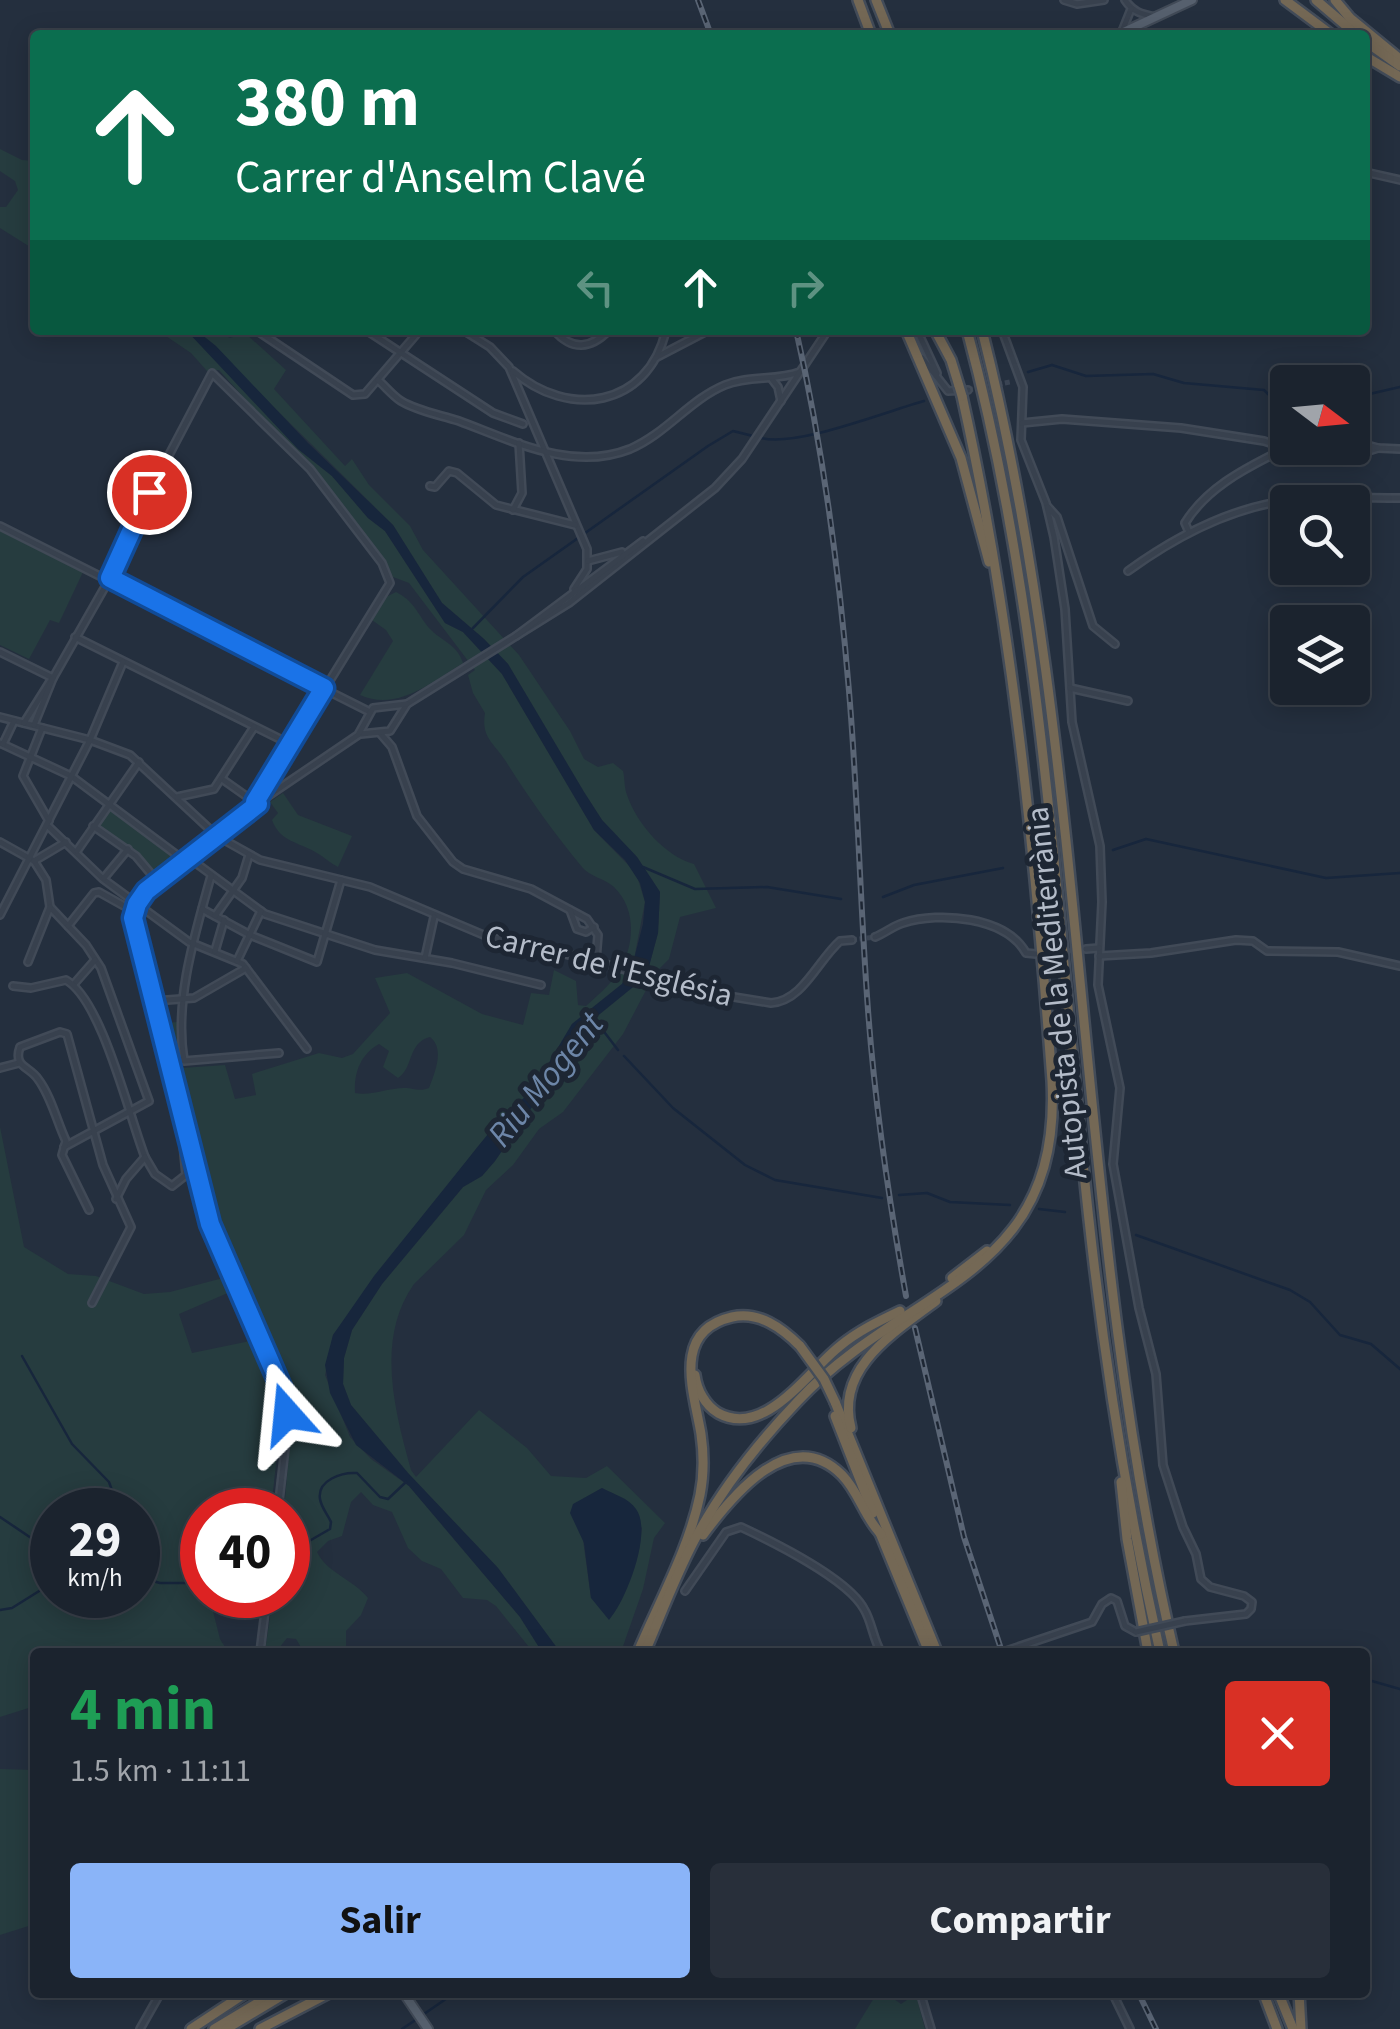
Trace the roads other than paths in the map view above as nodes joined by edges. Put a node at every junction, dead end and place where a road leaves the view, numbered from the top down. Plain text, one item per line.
1 (858, 0) edge
2 (876, 0) edge
3 (1064, 0) edge
4 (1104, 0) edge
5 (1125, 0) edge
6 (1192, 0) edge
7 (1285, 0) edge
8 (1308, 0) edge
9 (1316, 0) edge
10 (1335, 0) edge
11 (1130, 9) junction
12 (1156, 17) junction
13 (869, 30) edge
14 (888, 30) edge
15 (1121, 30) edge
16 (1128, 30) edge
17 (1325, 30) edge
18 (1342, 30) edge
19 (1350, 30) edge
20 (1362, 30) edge
21 (1370, 38) edge
22 (1370, 47) edge
23 (1370, 58) edge
24 (1400, 68) edge
25 (1370, 173) edge
26 (1400, 180) edge
27 (263, 335) edge
28 (373, 335) edge
29 (416, 335) edge
30 (471, 335) edge
31 (559, 335) edge
32 (604, 335) edge
33 (664, 335) edge
34 (700, 335) edge
35 (825, 335) edge
36 (908, 335) edge
37 (919, 335) edge
38 (936, 335) edge
39 (969, 335) edge
40 (983, 335) edge
41 (1004, 335) edge
42 (916, 350) junction
43 (400, 353) junction
44 (657, 358) junction
45 (510, 370) junction
46 (800, 372) junction
47 (771, 378) junction
48 (1020, 378) junction
49 (378, 380) junction
50 (1010, 382) tunnel mouth
51 (942, 385) junction
52 (963, 391) junction
53 (781, 401) junction
54 (1022, 423) junction
55 (523, 424) dead end
56 (519, 443) junction
57 (1270, 444) edge
58 (1370, 446) edge
59 (1378, 448) junction
60 (1400, 448) edge
61 (1370, 451) edge
62 (545, 452) junction
63 (1270, 457) edge
64 (430, 486) dead end
65 (1400, 498) edge
66 (1046, 504) junction
67 (514, 510) junction
68 (0, 526) edge
69 (578, 528) junction
70 (1188, 532) junction
71 (652, 537) junction
72 (643, 540) junction
73 (587, 549) junction
74 (597, 558) junction
75 (626, 559) junction
76 (587, 565) junction
77 (1128, 571) dead end
78 (601, 572) junction
79 (110, 578) junction
80 (566, 598) junction
81 (563, 607) junction
82 (516, 636) junction
83 (75, 637) junction
84 (1115, 644) dead end
85 (0, 652) edge
86 (124, 662) junction
87 (1010, 663) junction
88 (53, 678) junction
89 (324, 688) junction
90 (1070, 688) junction
91 (1128, 701) dead end
92 (408, 704) junction
93 (388, 706) junction
94 (0, 716) edge
95 (369, 716) junction
96 (397, 719) junction
97 (14, 721) junction
98 (24, 723) junction
99 (34, 725) junction
100 (254, 726) junction
101 (42, 728) junction
102 (394, 728) junction
103 (378, 732) junction
104 (358, 735) junction
105 (90, 740) junction
106 (1, 743) edge
107 (290, 744) junction
108 (392, 747) junction
109 (31, 757) junction
110 (139, 762) junction
111 (71, 776) junction
112 (222, 779) junction
113 (176, 797) junction
114 (257, 803) junction
115 (109, 804) junction
116 (48, 823) junction
117 (93, 826) junction
118 (216, 836) junction
119 (0, 842) edge
120 (66, 842) junction
121 (128, 849) junction
122 (76, 851) junction
123 (249, 855) junction
124 (187, 859) junction
125 (32, 860) junction
126 (212, 876) junction
127 (103, 879) junction
128 (345, 880) junction
129 (158, 881) junction
130 (233, 892) junction
131 (50, 907) junction
132 (135, 907) junction
133 (202, 909) junction
134 (570, 910) junction
135 (261, 911) junction
136 (0, 914) edge
137 (216, 916) junction
138 (434, 916) junction
139 (224, 920) junction
140 (68, 926) junction
141 (594, 927) junction
142 (326, 934) junction
143 (250, 935) junction
144 (875, 938) tunnel mouth
145 (852, 940) tunnel mouth
146 (194, 943) junction
147 (1086, 949) tunnel mouth
148 (215, 952) junction
149 (1099, 952) junction
150 (1036, 954) tunnel mouth
151 (425, 958) junction
152 (95, 960) junction
153 (236, 961) junction
154 (596, 961) junction
155 (28, 962) dead end
156 (1400, 966) edge
157 (246, 968) junction
158 (74, 984) junction
159 (13, 986) dead end
160 (540, 986) dead end
161 (185, 998) junction
162 (154, 1001) junction
163 (307, 1049) dead end
164 (279, 1052) dead end
165 (19, 1064) junction
166 (0, 1068) edge
167 (128, 1111) junction
168 (186, 1132) junction
169 (93, 1133) junction
170 (1050, 1142) junction
171 (64, 1147) junction
172 (146, 1157) junction
173 (116, 1199) junction
174 (89, 1210) dead end
175 (972, 1273) junction
176 (92, 1303) dead end
177 (900, 1311) junction
178 (798, 1349) junction
179 (832, 1403) junction
180 (858, 1455) junction
181 (1120, 1455) junction
182 (281, 1488) edge
183 (881, 1534) junction
184 (673, 1579) junction
185 (685, 1591) dead end
186 (264, 1618) edge
187 (260, 1648) edge
188 (643, 1648) edge
189 (879, 1648) edge
190 (927, 1648) edge
191 (935, 1648) edge
192 (1016, 1648) edge
193 (1147, 1648) edge
194 (1159, 1648) edge
195 (1173, 1648) edge
196 (158, 1998) edge
197 (238, 1998) edge
198 (266, 1998) edge
199 (278, 1998) edge
200 (319, 1998) edge
201 (408, 1998) edge
202 (922, 1998) edge
203 (1115, 1998) edge
204 (1265, 1998) edge
205 (1280, 1998) edge
206 (1298, 1998) edge
207 (140, 2029) edge
208 (191, 2029) edge
209 (214, 2029) edge
210 (226, 2029) edge
211 (260, 2029) edge
212 (428, 2029) edge
213 (931, 2029) edge
214 (1130, 2029) edge
215 (1277, 2029) edge
216 (1292, 2029) edge
217 (1300, 2029) edge

1 - 13 highway
2 - 14 highway
3 - 4 street
5 - 11 street
6 - 12 main road
7 - 17 highway
8 - 18 highway
9 - 19 highway
10 - 20 highway
11 - 12 street
11 - 15 street
12 - 16 main road
21 - 24 highway
22 - 24 highway
23 - 24 highway
25 - 26 street
27 - 49 street
28 - 43 street
29 - 43 street
30 - 45 street
31 - 32 street
33 - 44 street
34 - 44 street
35 - 46 street
36 - 42 highway
37 - 51 street
38 - 52 highway
39 - 181 highway, Autopista de la Mediterrània
40 - 195 highway, Autopista de la Mediterrània
41 - 48 street
42 - 51 street
42 - 87 highway
43 - 49 street
43 - 55 street
44 - 45 street
45 - 62 street
46 - 47 street
46 - 53 street
47 - 53 street
47 - 62 street
48 - 50 street
48 - 54 street
49 - 56 street
51 - 52 street
52 - 87 highway
53 - 71 street
54 - 57 street
54 - 66 street
56 - 62 street
56 - 67 street
58 - 59 street
59 - 60 street
59 - 61 street
62 - 69 street
63 - 70 street
64 - 67 street
65 - 70 street
66 - 84 street
66 - 90 street
67 - 69 street
68 - 79 street
69 - 73 street
70 - 77 street
71 - 72 street
71 - 75 street
72 - 74 street
72 - 78 street
73 - 74 street
73 - 76 street
74 - 76 street
74 - 78 street
75 - 78 street
75 - 81 street
76 - 78 street
76 - 80 street
78 - 80 street
78 - 81 street
79 - 83 street
79 - 89 street
79 - 89 street
80 - 82 street
81 - 82 street
82 - 92 street
83 - 86 street
83 - 88 street
85 - 88 street
86 - 100 street
86 - 105 street
87 - 170 highway
88 - 98 street
88 - 99 street
89 - 95 street
89 - 107 street
90 - 91 street
90 - 149 street
92 - 93 street
92 - 96 street
93 - 95 street
93 - 96 street
94 - 97 street, Carrer de l'Església
95 - 103 street
95 - 104 street
96 - 102 street
97 - 98 street, Carrer de l'Església
97 - 106 street
98 - 99 street, Carrer de l'Església
99 - 101 street, Carrer de l'Església
100 - 107 street
100 - 112 street
101 - 105 street, Carrer de l'Església
101 - 109 street
102 - 103 street
102 - 108 street
103 - 104 street
103 - 108 street
104 - 114 street
105 - 110 street, Carrer de l'Església
105 - 111 street
106 - 109 street
107 - 114 street
108 - 134 street
109 - 111 street
109 - 116 street
110 - 113 street, Carrer de l'Església
110 - 115 street
111 - 115 street
111 - 116 street
112 - 113 street
112 - 114 street
113 - 118 street, Carrer de l'Església
114 - 118 street
115 - 117 street
115 - 124 street
116 - 120 street
116 - 125 street
117 - 121 street
117 - 122 street
118 - 123 street, Carrer de l'Església
118 - 124 street
119 - 125 street
120 - 122 street
120 - 125 street
121 - 127 street
121 - 129 street
122 - 127 street
123 - 128 street, Carrer de l'Església
123 - 130 street
124 - 126 street
124 - 129 street
125 - 131 street
125 - 136 street
126 - 130 street
126 - 133 street
127 - 132 street
128 - 138 street, Carrer de l'Església
128 - 142 street
129 - 132 street
130 - 135 street
130 - 137 street
131 - 140 street
131 - 155 street
132 - 140 street
132 - 146 street
132 - 162 street
133 - 137 street
133 - 146 street
134 - 141 street
134 - 141 street
135 - 142 street
135 - 143 street
137 - 139 street
138 - 151 street
138 - 154 street, Carrer de l'Església
139 - 143 street
139 - 148 street
140 - 152 street
141 - 154 street
142 - 143 street
142 - 151 street
143 - 153 street
144 - 150 street
145 - 154 street, Carrer de l'Església
146 - 148 street
146 - 161 street
147 - 149 street
148 - 153 street
149 - 156 street
149 - 192 street, bridge
151 - 160 street
152 - 158 street
152 - 167 street
153 - 157 street
157 - 161 street
157 - 163 street
158 - 159 street
158 - 167 street
161 - 162 street
161 - 164 street
162 - 168 street
165 - 166 street
165 - 169 street
165 - 171 street
167 - 169 street
167 - 172 street
168 - 172 street
168 - 182 street
169 - 171 street
169 - 173 street
170 - 175 highway
170 - 177 highway
171 - 174 street
172 - 173 street
173 - 176 street
175 - 180 highway
175 - 184 highway
177 - 178 highway
177 - 184 highway
178 - 179 highway, bridge
178 - 184 highway
179 - 180 highway
179 - 183 highway
180 - 191 highway
181 - 193 highway
181 - 194 highway, Autopista de la Mediterrània
183 - 184 highway
183 - 190 highway
184 - 188 highway
185 - 189 street
186 - 187 street
196 - 207 street
197 - 208 highway
198 - 209 highway
199 - 210 highway
200 - 211 highway
201 - 212 main road
202 - 213 street
203 - 214 street
204 - 215 highway
205 - 216 highway
206 - 217 highway

